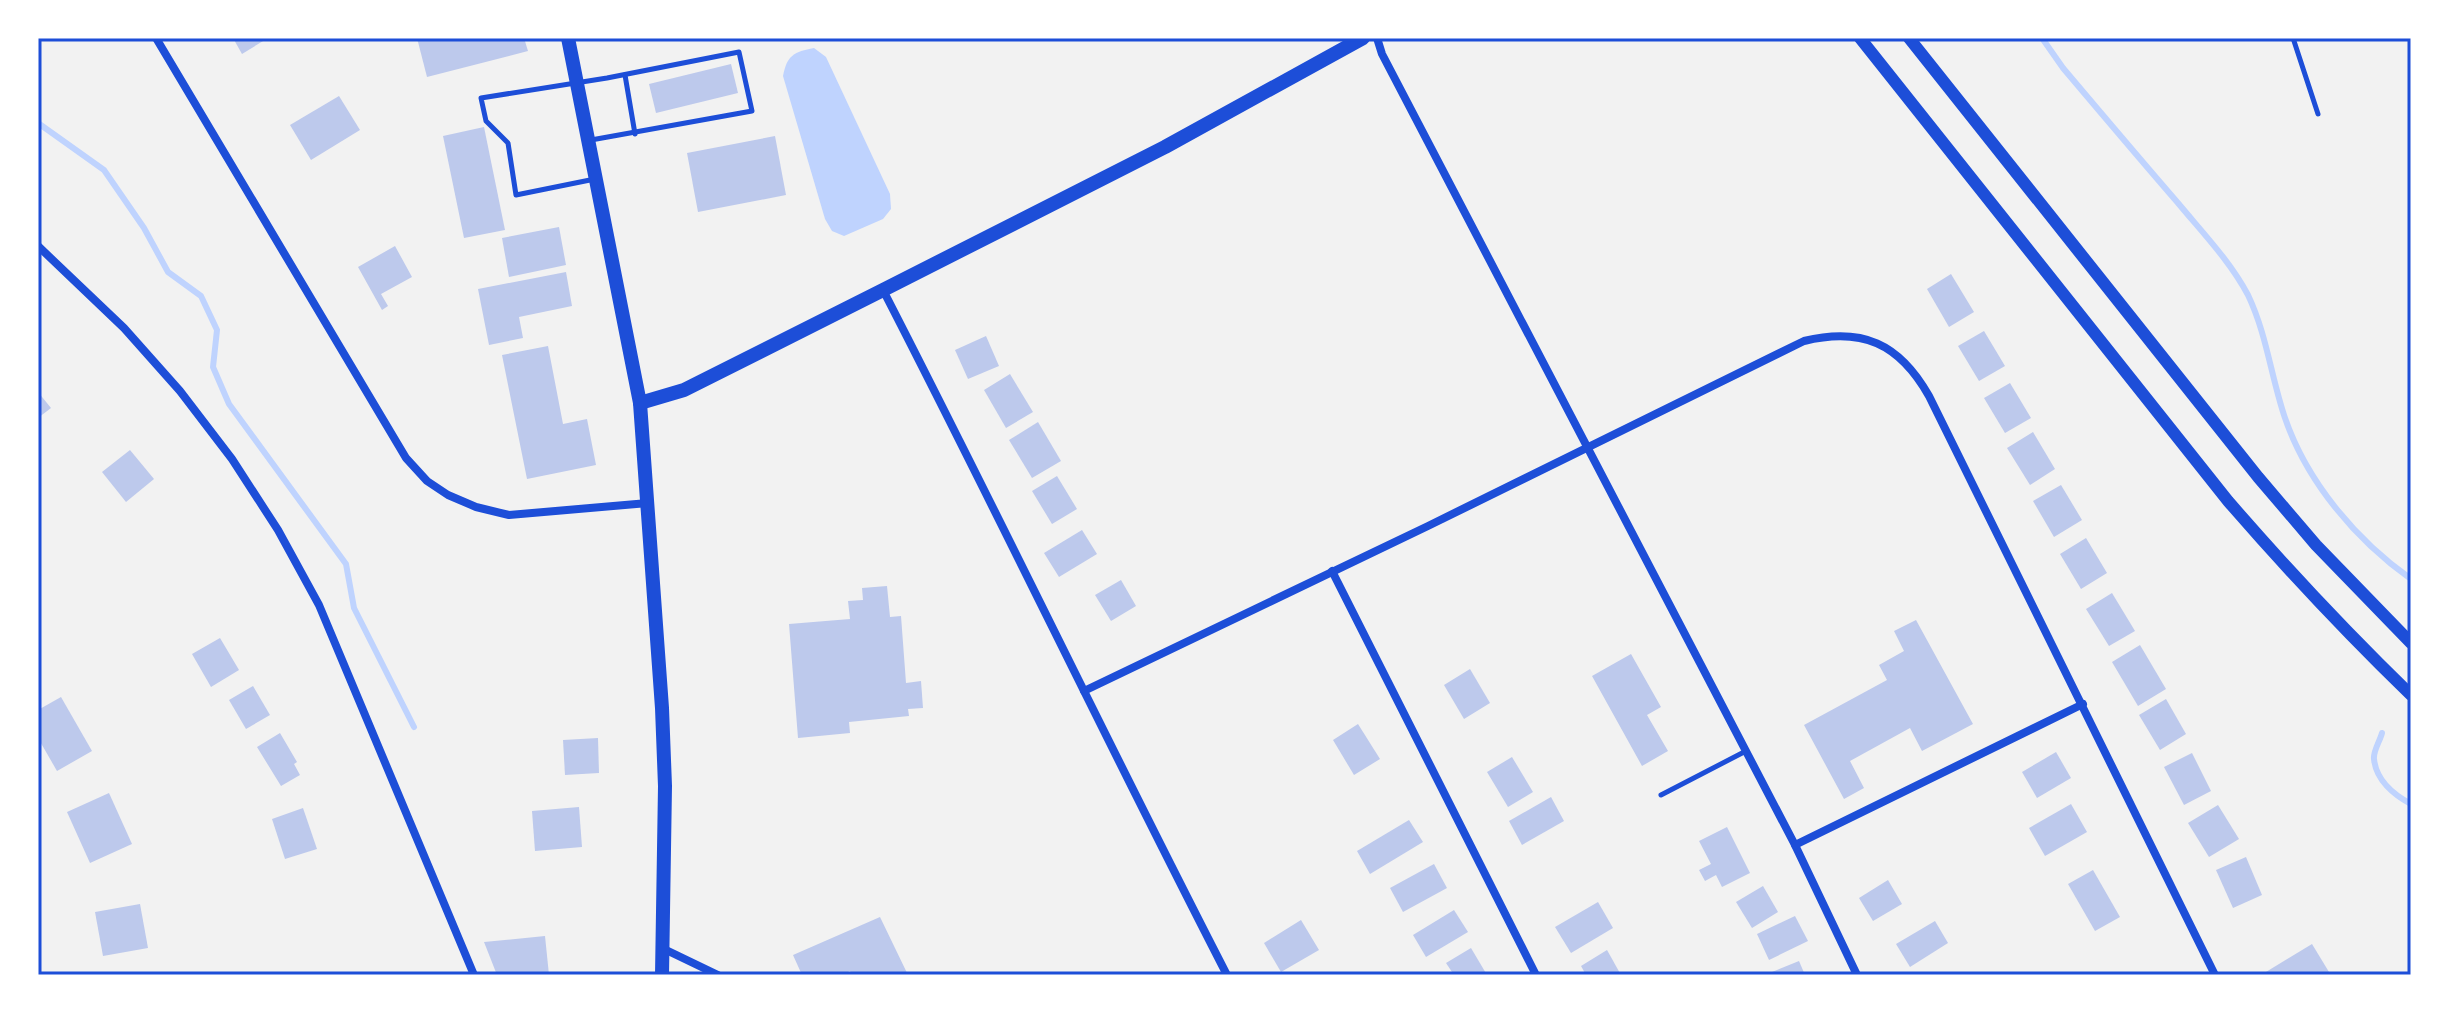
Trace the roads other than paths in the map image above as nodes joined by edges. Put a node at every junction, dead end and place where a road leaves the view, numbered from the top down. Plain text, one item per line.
1 (156, 38) edge
2 (568, 38) edge
3 (1363, 38) edge
4 (1377, 38) edge
5 (1860, 38) edge
6 (1909, 38) edge
7 (2293, 38) edge
8 (625, 75) junction
9 (576, 84) junction
10 (2318, 114) dead end
11 (635, 134) junction
12 (588, 140) junction
13 (596, 179) junction
14 (38, 246) edge
15 (883, 290) junction
16 (640, 403) junction
17 (1588, 448) junction
18 (648, 503) junction
19 (1332, 571) junction
20 (2411, 643) edge
21 (1084, 691) junction
22 (2411, 695) edge
23 (2083, 704) junction
24 (1746, 751) junction
25 (1661, 795) dead end
26 (1795, 845) junction
27 (664, 949) junction
28 (474, 975) edge
29 (662, 975) edge
30 (716, 975) edge
31 (1227, 975) edge
32 (1536, 975) edge
33 (1857, 975) edge
34 (2215, 975) edge

1 - 18 street
2 - 9 main road
3 - 15 main road
4 - 17 street
5 - 22 street
6 - 20 street
7 - 10 lane
8 - 9 lane
8 - 11 lane
8 - 11 lane
9 - 12 main road
9 - 13 lane
11 - 12 lane
12 - 13 main road
13 - 16 main road
14 - 28 street
15 - 16 main road
15 - 21 street
16 - 18 main road
17 - 19 street
17 - 23 street
17 - 24 street
18 - 27 main road
19 - 21 street
19 - 32 street
21 - 31 street
23 - 26 street
23 - 34 street
24 - 25 lane
24 - 26 street
26 - 33 street
27 - 29 main road
27 - 30 street

